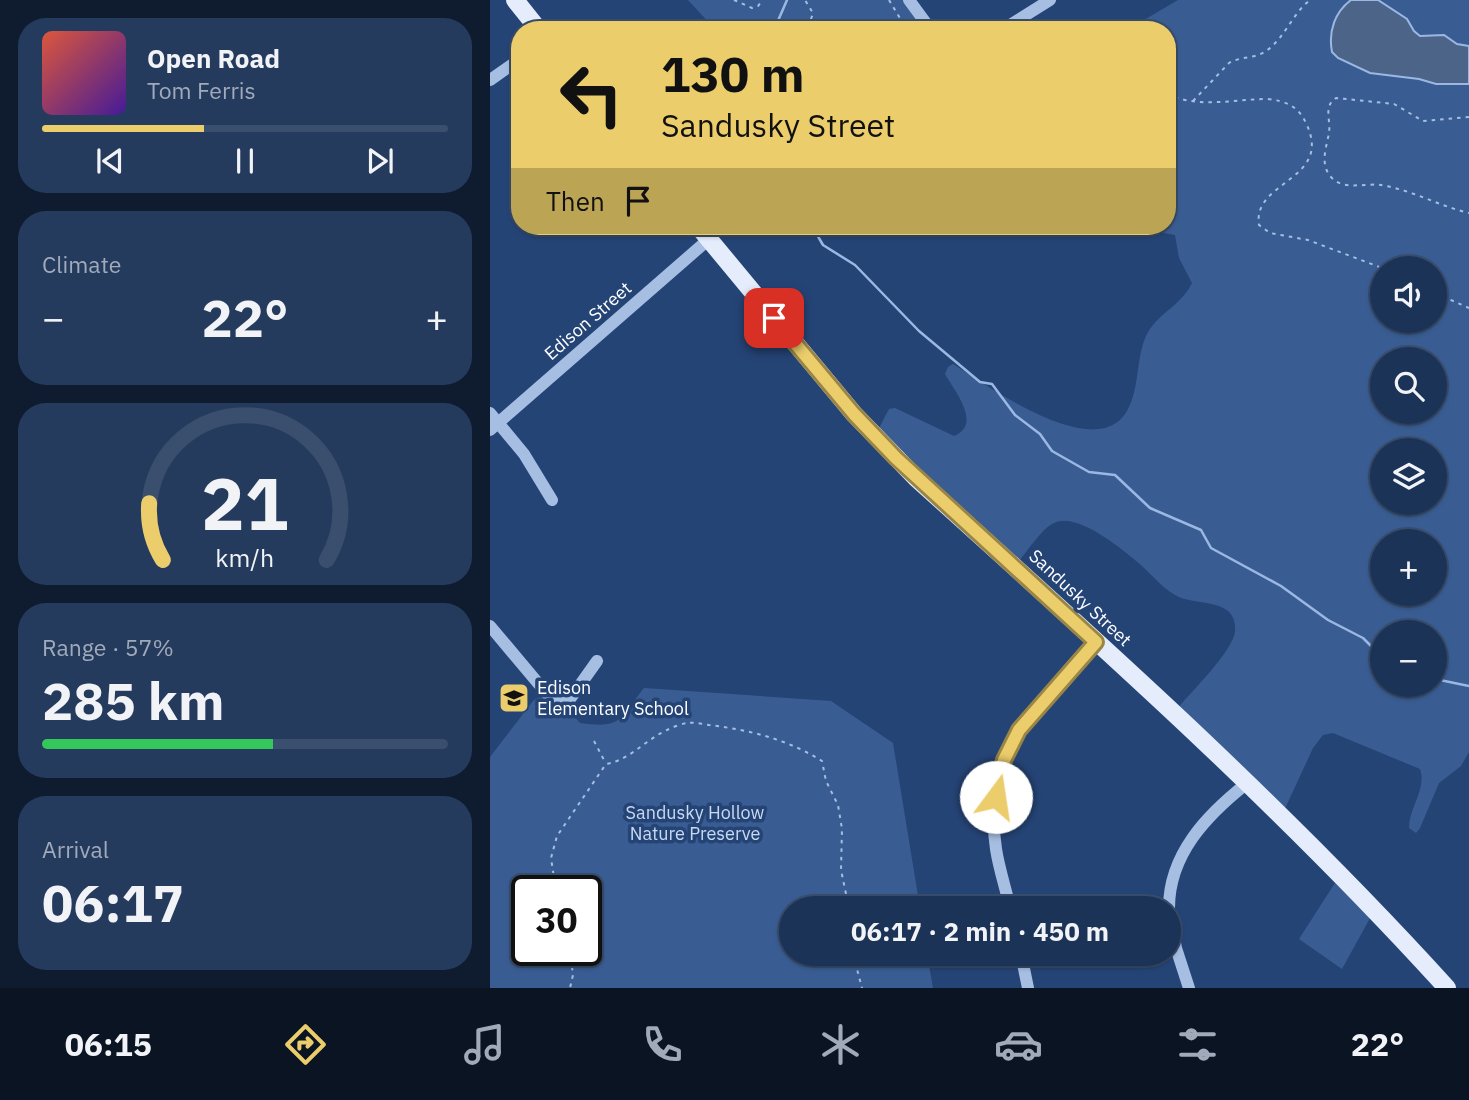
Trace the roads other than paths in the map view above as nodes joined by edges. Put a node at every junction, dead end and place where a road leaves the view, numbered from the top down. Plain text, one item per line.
1 (515, 0) edge
2 (909, 0) edge
3 (1050, 0) edge
4 (532, 21) edge
5 (924, 21) edge
6 (1017, 21) edge
7 (511, 65) edge
8 (490, 80) edge
9 (700, 235) edge
10 (705, 235) edge
11 (493, 422) edge
12 (552, 500) dead end
13 (490, 625) edge
14 (1096, 642) junction
15 (597, 661) dead end
16 (1246, 784) junction
17 (1007, 896) edge
18 (1170, 896) edge
19 (1181, 963) edge
20 (1023, 966) edge
21 (1028, 988) edge
22 (1189, 988) edge
23 (1447, 988) edge

1 - 4 main road
2 - 5 street
3 - 6 street
7 - 8 street
9 - 11 street, Edison Street
10 - 14 main road, Sandusky Street
11 - 12 street
13 - 15 street
14 - 16 main road, Sandusky Street
14 - 17 street
16 - 18 street
16 - 23 main road, Sandusky Street
19 - 22 street
20 - 21 street

